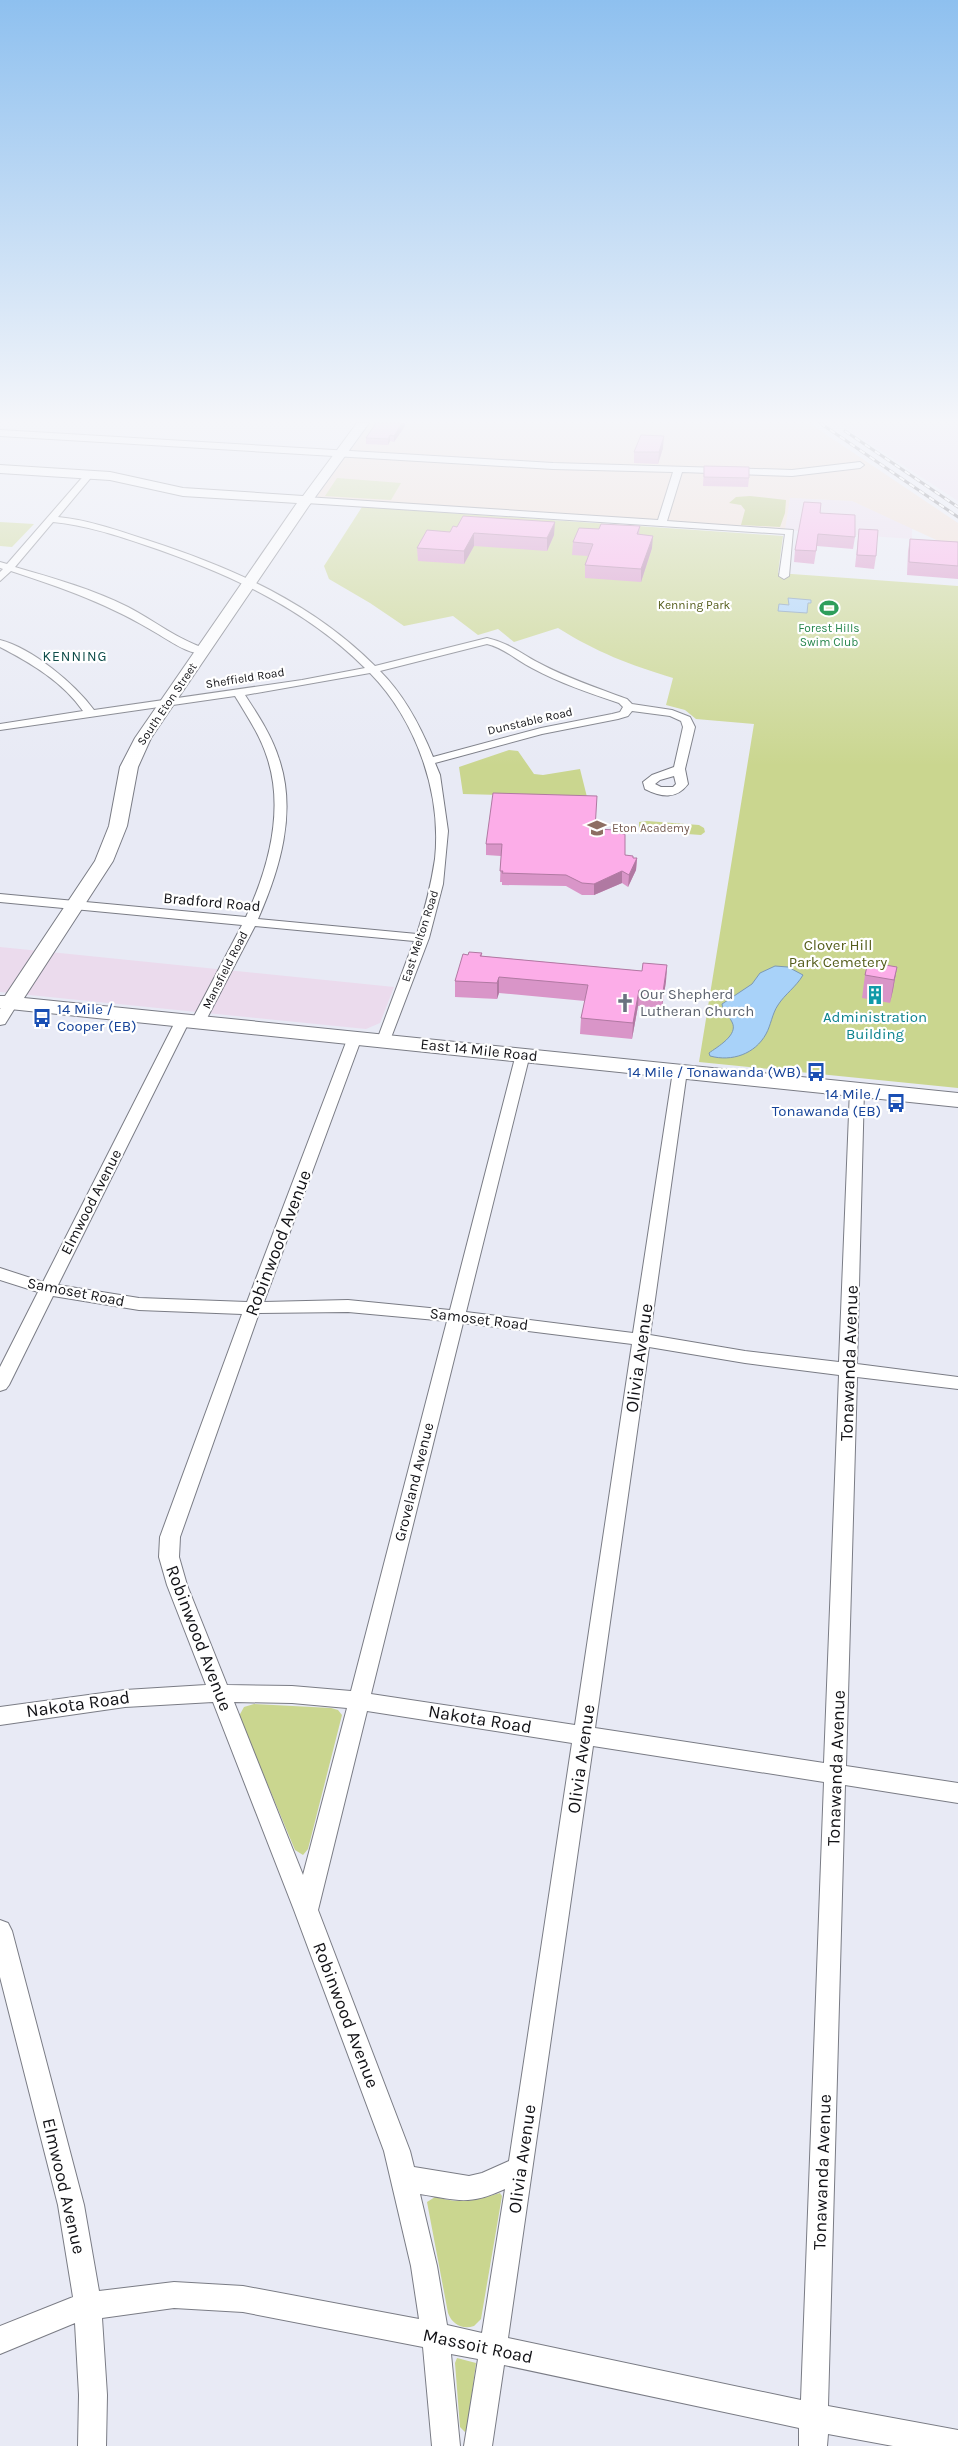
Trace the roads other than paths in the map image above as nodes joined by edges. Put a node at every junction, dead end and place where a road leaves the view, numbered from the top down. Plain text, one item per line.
1 (33, 537) edge
2 (128, 537) edge
3 (281, 537) edge
4 (789, 537) edge
5 (4, 567) edge
6 (784, 576) dead end
7 (0, 578) edge
8 (250, 583) junction
9 (0, 643) edge
10 (202, 651) junction
11 (374, 669) junction
12 (239, 693) junction
13 (166, 703) junction
14 (628, 705) junction
15 (90, 714) junction
16 (0, 727) edge
17 (431, 761) junction
18 (679, 769) dead end
19 (0, 898) edge
20 (74, 905) junction
21 (249, 922) junction
22 (421, 938) junction
23 (6, 1003) edge
24 (0, 1021) edge
25 (190, 1021) junction
26 (355, 1037) junction
27 (384, 1040) junction
28 (522, 1054) junction
29 (680, 1071) junction
30 (857, 1089) junction
31 (958, 1100) edge
32 (0, 1274) edge
33 (47, 1289) junction
34 (253, 1307) junction
35 (456, 1316) junction
36 (642, 1340) junction
37 (849, 1370) junction
38 (958, 1383) edge
39 (0, 1385) edge
40 (220, 1692) junction
41 (358, 1700) junction
42 (0, 1716) edge
43 (584, 1736) junction
44 (836, 1774) junction
45 (958, 1793) edge
46 (306, 1910) junction
47 (0, 1931) edge
48 (521, 2169) junction
49 (406, 2180) junction
50 (88, 2306) junction
51 (435, 2337) junction
52 (0, 2340) edge
53 (494, 2350) junction
54 (814, 2417) junction
55 (958, 2444) edge
56 (92, 2446) edge
57 (446, 2446) edge
58 (478, 2446) edge
59 (813, 2446) edge

1 - 5 street
2 - 8 street, East Melton Road
3 - 8 street, South Eton Street
4 - 6 street
5 - 7 street
5 - 10 street
8 - 10 street, South Eton Street
8 - 11 street, East Melton Road
9 - 15 street
10 - 13 street, South Eton Street
11 - 12 street, Sheffield Road
11 - 14 street, Sheffield Road
11 - 17 street, East Melton Road
12 - 13 street, Sheffield Road
12 - 21 street, Mansfield Road
13 - 15 street, Sheffield Road
13 - 20 street, South Eton Street
14 - 17 street, Dunstable Road
14 - 18 street
15 - 16 street, Sheffield Road
17 - 22 street, East Melton Road
19 - 20 street, Bradford Road
20 - 21 street, Bradford Road
20 - 23 street, South Eton Street
21 - 22 street, Bradford Road
21 - 25 street, Mansfield Road
22 - 27 street, East Melton Road
23 - 24 street
23 - 25 street, East 14 Mile Road
25 - 26 street, East 14 Mile Road
25 - 33 street, Elmwood Avenue
26 - 27 street, East 14 Mile Road
26 - 34 street, Robinwood Avenue
27 - 28 street, East 14 Mile Road
28 - 29 street, East 14 Mile Road
28 - 35 street, Groveland Avenue
29 - 30 street, East 14 Mile Road
29 - 36 street, Olivia Avenue
30 - 31 street, East 14 Mile Road
30 - 37 street, Tonawanda Avenue
32 - 33 street, Samoset Road
33 - 34 street, Samoset Road
33 - 39 street, Elmwood Avenue
34 - 35 street, Samoset Road
34 - 40 street, Robinwood Avenue
35 - 36 street, Samoset Road
35 - 41 street, Groveland Avenue
36 - 37 street, Samoset Road
36 - 43 street, Olivia Avenue
37 - 38 street, Samoset Road
37 - 44 street, Tonawanda Avenue
40 - 41 street, Nakota Road
40 - 42 street, Nakota Road
40 - 46 street, Robinwood Avenue
41 - 43 street, Nakota Road
41 - 46 street, Groveland Avenue
43 - 44 street, Nakota Road
43 - 48 street, Olivia Avenue
44 - 45 street, Nakota Road
44 - 54 street, Tonawanda Avenue
46 - 49 street, Robinwood Avenue
47 - 50 street, Elmwood Avenue
48 - 49 street
48 - 53 street, Olivia Avenue
49 - 51 street, Robinwood Avenue
50 - 51 street, Massoit Road
50 - 52 street, Massoit Road
50 - 56 street, Elmwood Avenue
51 - 53 street, Massoit Road
51 - 57 street, Robinwood Avenue
53 - 54 street, Massoit Road
53 - 58 street, Olivia Avenue
54 - 55 street, Massoit Road
54 - 59 street, Tonawanda Avenue

